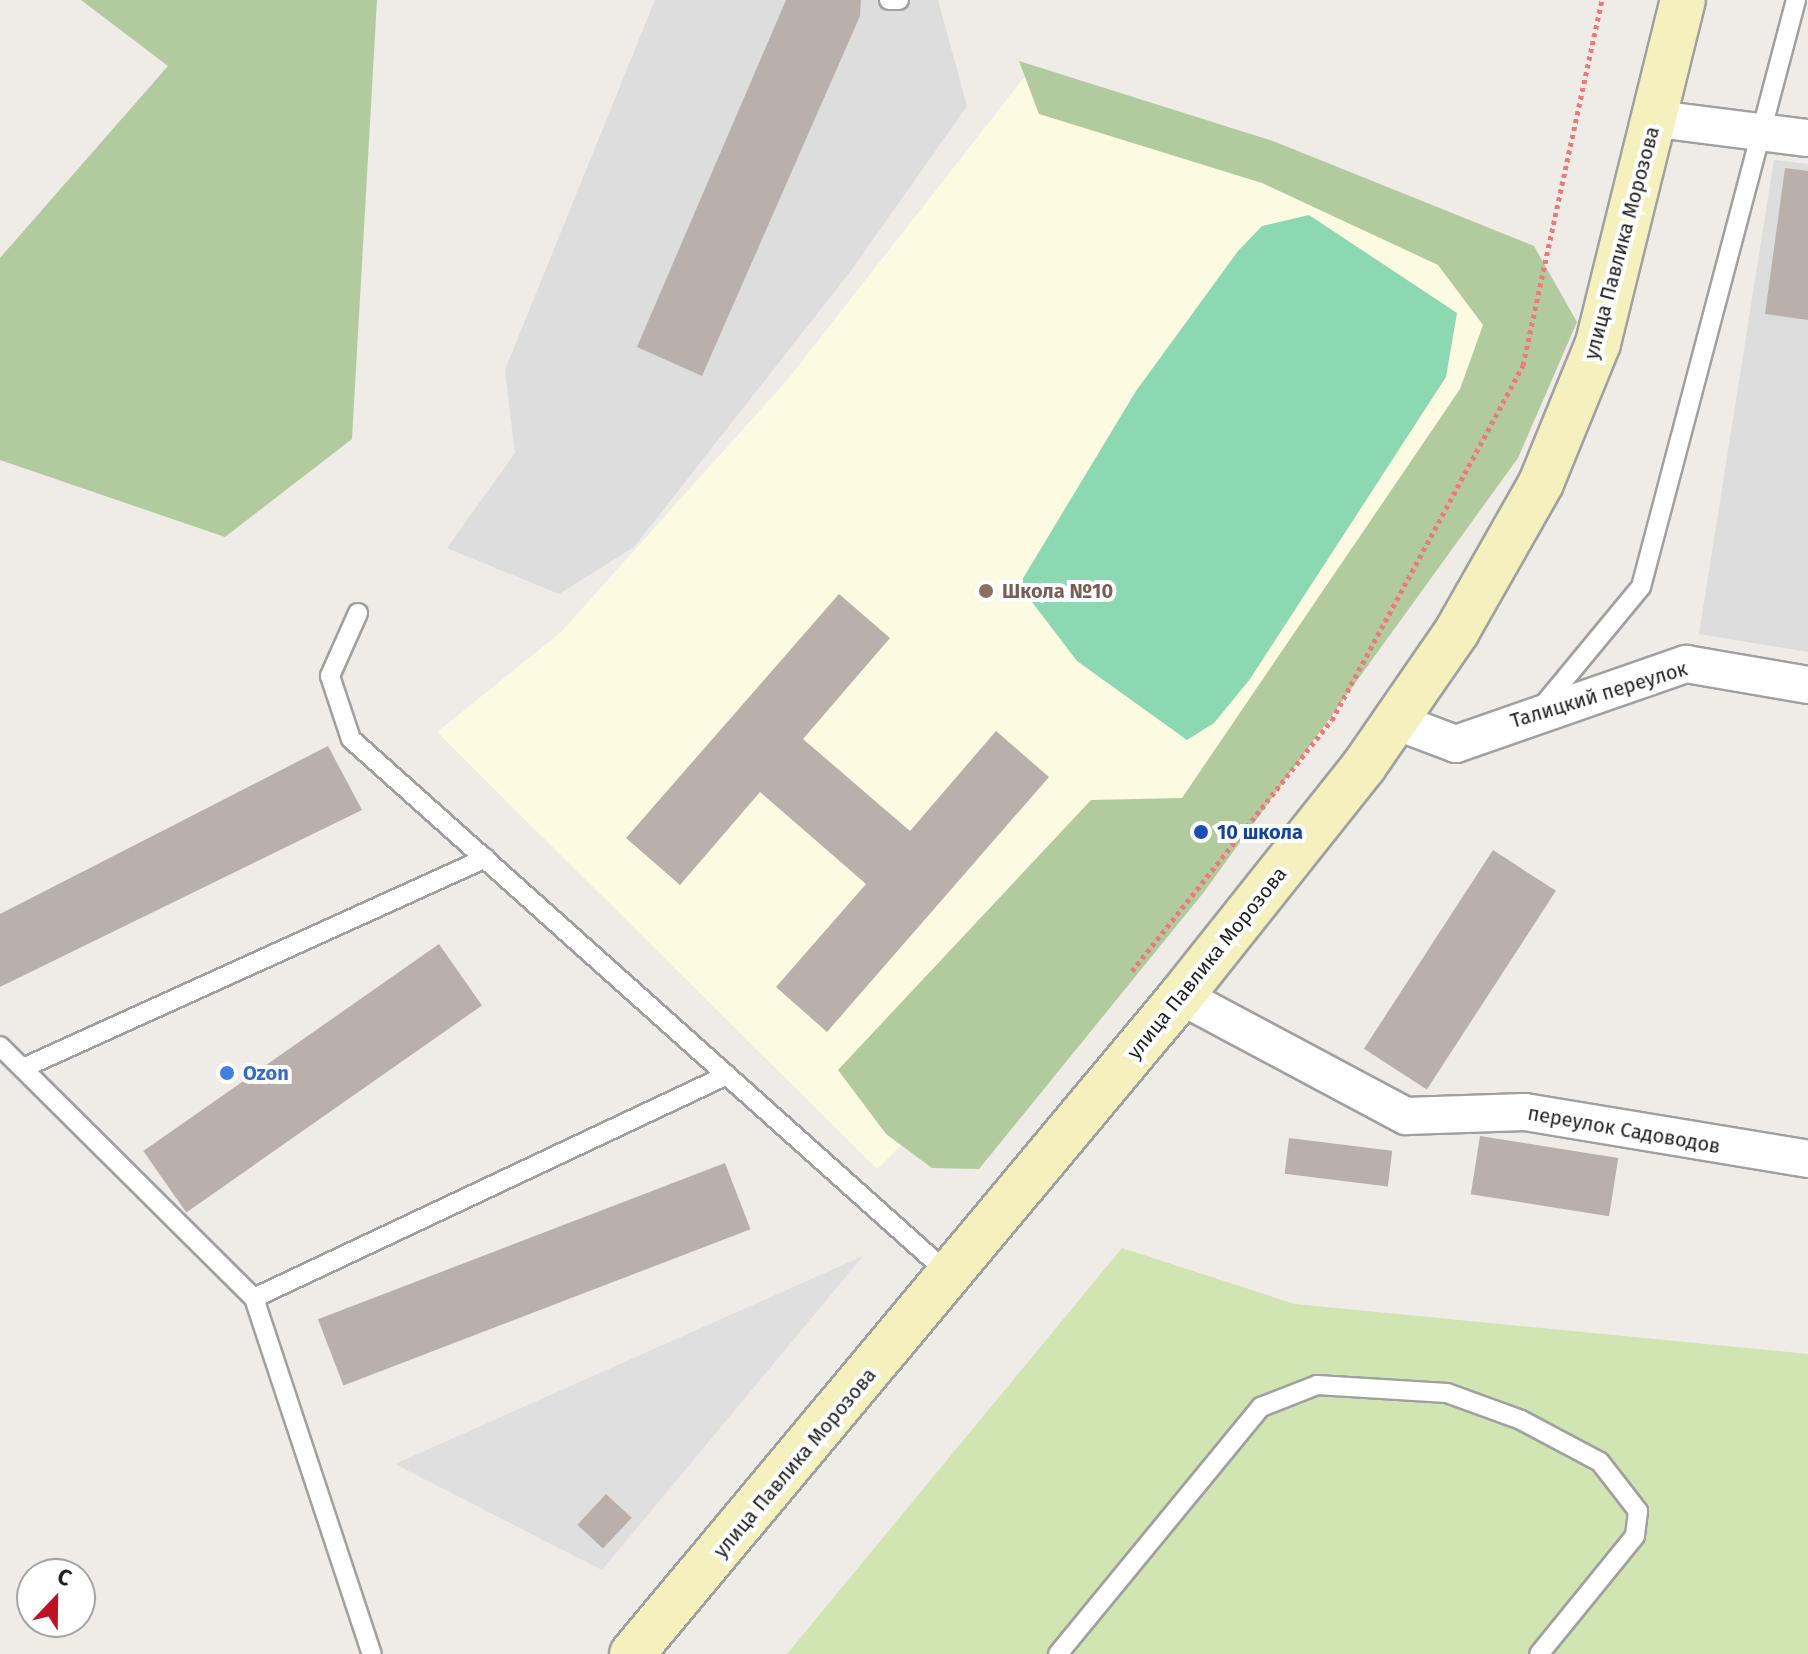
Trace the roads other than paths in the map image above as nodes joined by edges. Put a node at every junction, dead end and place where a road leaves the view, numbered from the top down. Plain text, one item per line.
1 (889, 0) edge
2 (899, 0) edge
3 (1683, 0) edge
4 (1796, 0) edge
5 (1657, 119) junction
6 (1766, 133) junction
7 (1808, 138) edge
8 (358, 613) dead end
9 (1808, 685) edge
10 (1538, 711) junction
11 (1395, 721) junction
12 (486, 858) junction
13 (1181, 996) junction
14 (0, 1046) edge
15 (23, 1068) junction
16 (727, 1075) junction
17 (1808, 1159) edge
18 (952, 1276) junction
19 (254, 1298) junction
20 (372, 1654) edge
21 (632, 1654) edge
22 (1058, 1654) edge
23 (1539, 1654) edge

1 - 2 lane
3 - 5 main road, улица Павлика Морозова
4 - 6 lane
5 - 6 street
5 - 11 main road, улица Павлика Морозова
6 - 7 street
6 - 10 lane
8 - 12 lane
9 - 10 street, Талицкий переулок
10 - 11 street, Талицкий переулок
11 - 13 main road, улица Павлика Морозова
12 - 15 lane
12 - 16 lane
13 - 17 street, переулок Садоводов
13 - 18 main road, улица Павлика Морозова
14 - 15 lane
15 - 19 lane
16 - 18 lane
16 - 19 lane
18 - 21 main road, улица Павлика Морозова
19 - 20 lane
22 - 23 lane

